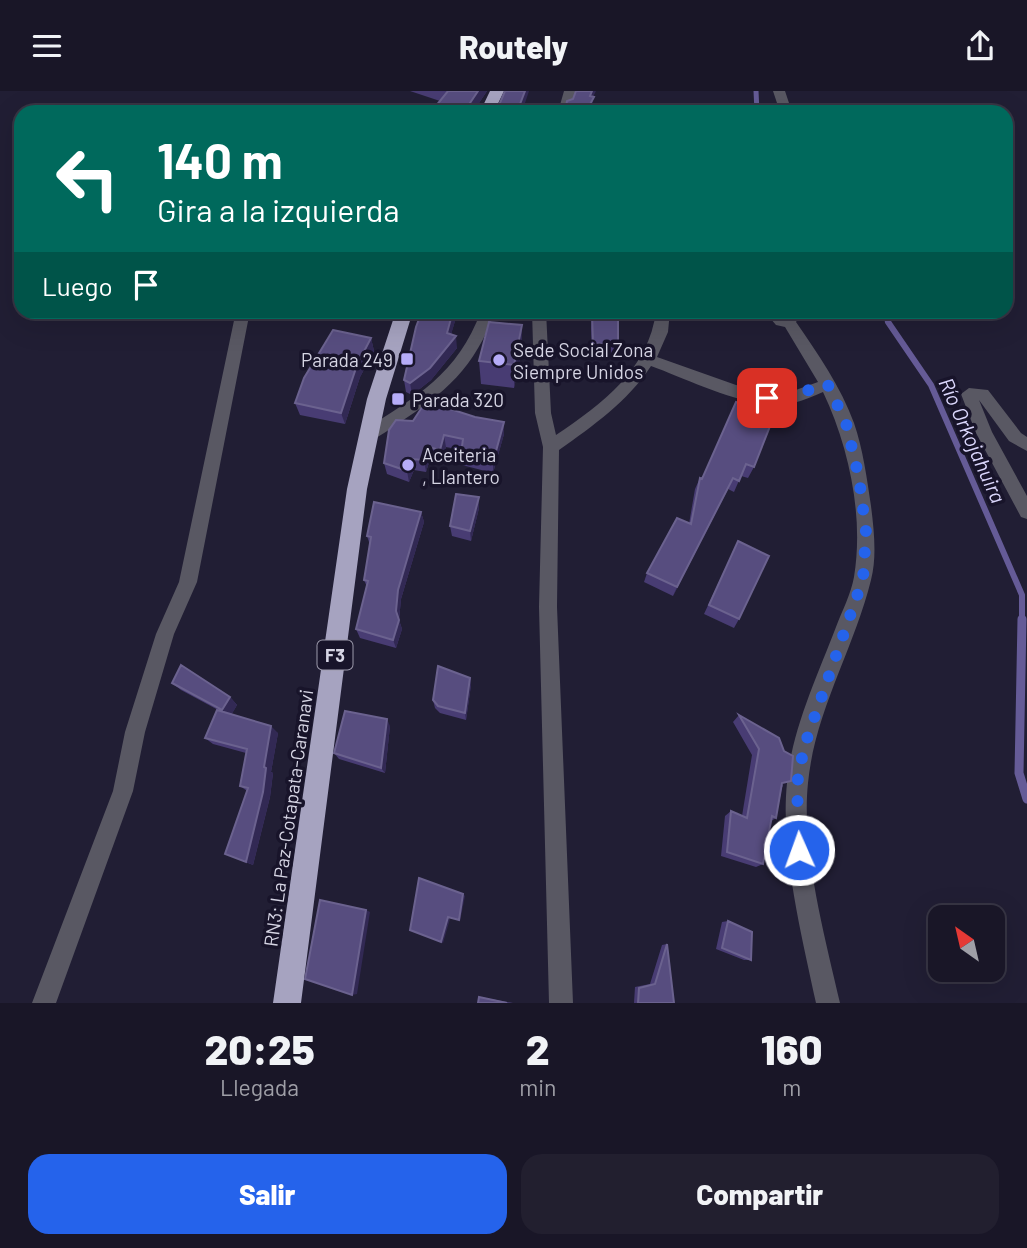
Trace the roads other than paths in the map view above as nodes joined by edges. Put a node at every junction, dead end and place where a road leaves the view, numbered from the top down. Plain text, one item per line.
1 (241, 319) edge
2 (402, 319) edge
3 (486, 319) edge
4 (538, 319) edge
5 (664, 319) edge
6 (793, 319) edge
7 (647, 359) junction
8 (828, 385) junction
9 (368, 435) junction
10 (1027, 445) edge
11 (551, 447) junction
12 (1027, 512) edge
13 (44, 1003) edge
14 (287, 1003) edge
15 (561, 1003) edge
16 (828, 1003) edge

1 - 13 street
2 - 9 highway, RN3: La Paz-Cotapata-Caranavi / F3
3 - 9 street
4 - 11 street
5 - 7 street
6 - 8 street
7 - 8 street
7 - 11 street
8 - 16 street
9 - 14 highway, RN3: La Paz-Cotapata-Caranavi / F3
10 - 12 street
11 - 15 street

